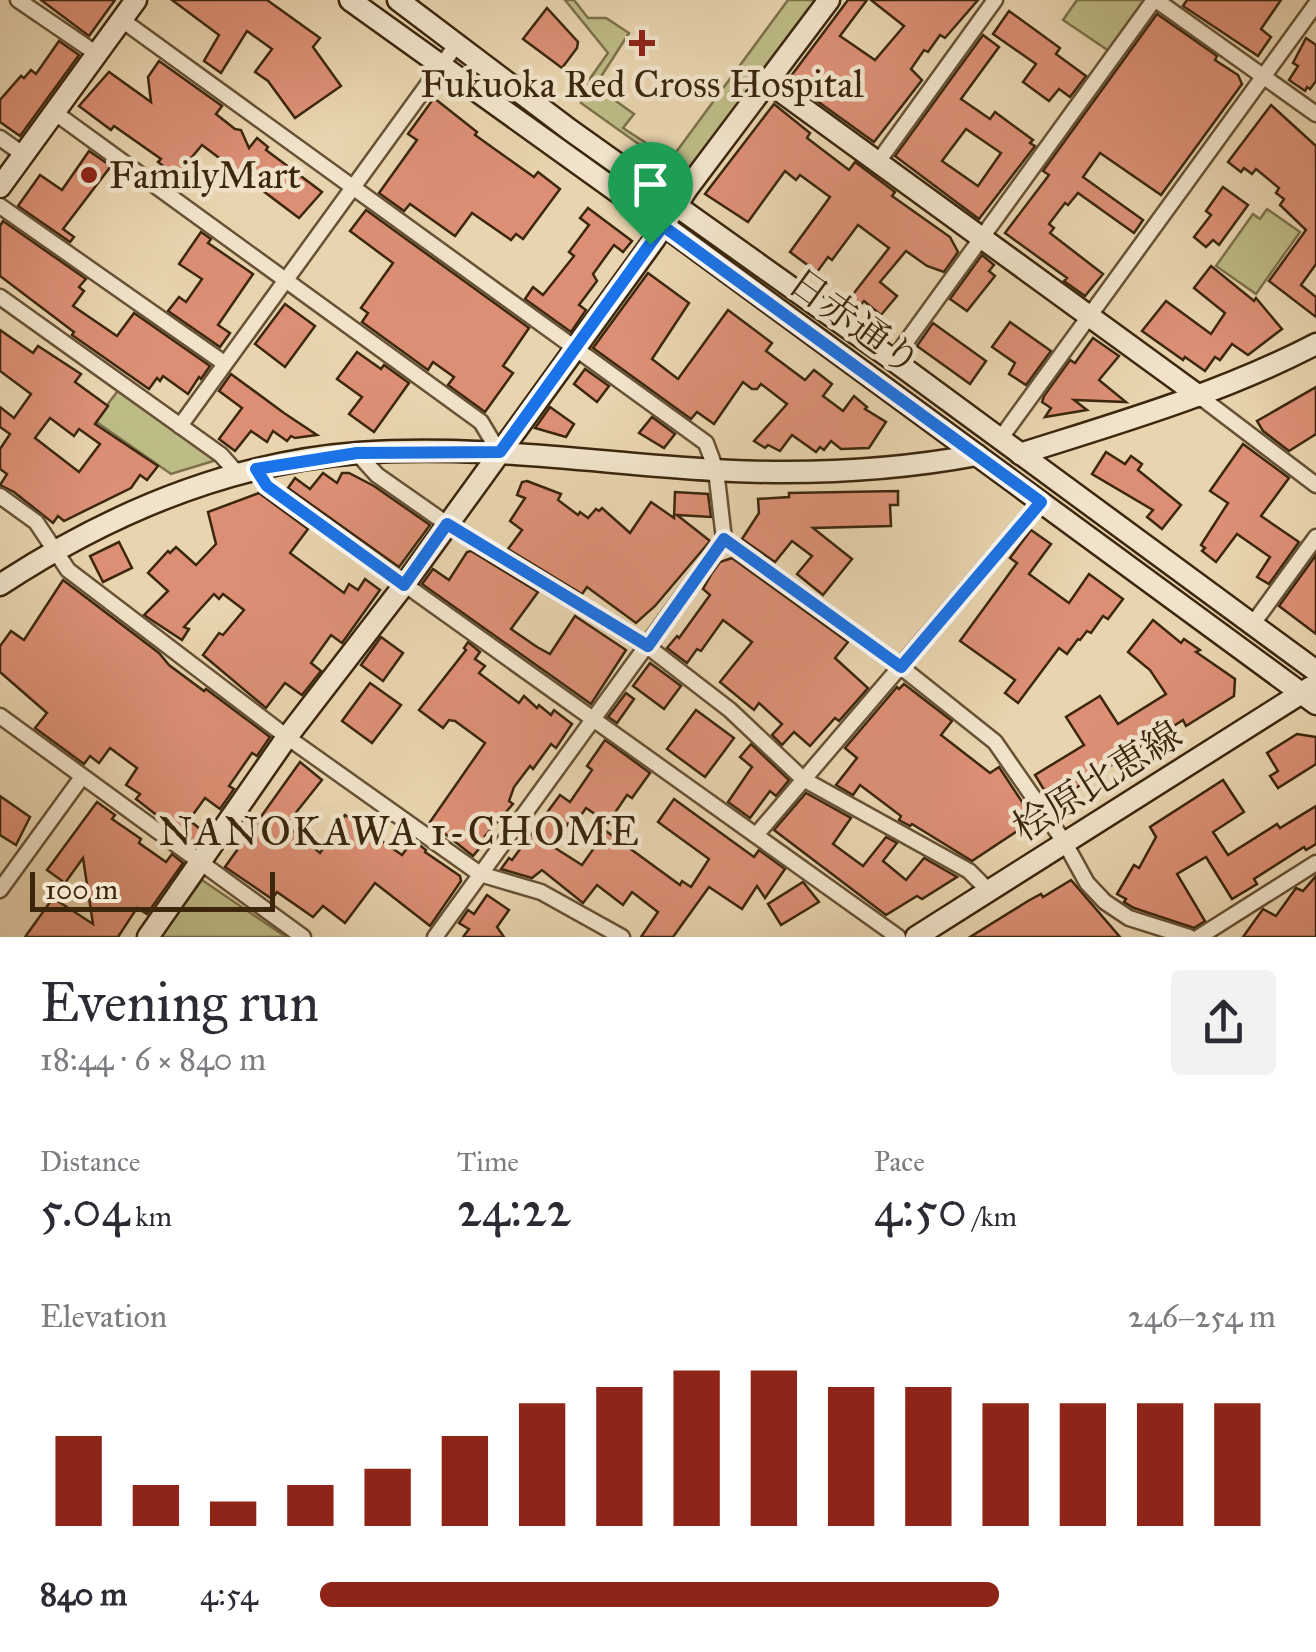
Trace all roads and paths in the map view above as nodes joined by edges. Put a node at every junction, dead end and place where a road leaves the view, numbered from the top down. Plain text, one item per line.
1 (18, 0) edge
2 (136, 0) edge
3 (350, 0) edge
4 (398, 0) edge
5 (829, 0) edge
6 (995, 0) edge
7 (1155, 0) edge
8 (1316, 4) edge
9 (122, 20) junction
10 (457, 44) junction
11 (97, 54) junction
12 (442, 67) junction
13 (1264, 76) junction
14 (769, 83) junction
15 (54, 112) junction
16 (1316, 114) edge
17 (0, 138) edge
18 (24, 154) junction
19 (878, 162) junction
20 (0, 187) edge
21 (352, 187) junction
22 (0, 206) edge
23 (675, 206) junction
24 (663, 226) junction
25 (982, 237) junction
26 (285, 280) junction
27 (0, 297) edge
28 (1091, 316) junction
29 (1316, 344) edge
30 (575, 348) junction
31 (893, 360) junction
32 (224, 364) junction
33 (1199, 396) junction
34 (180, 426) junction
35 (1000, 438) junction
36 (500, 452) junction
37 (357, 453) junction
38 (977, 454) junction
39 (1020, 454) junction
40 (716, 470) junction
41 (247, 471) junction
42 (1316, 485) edge
43 (0, 496) edge
44 (1041, 502) junction
45 (447, 524) junction
46 (1316, 537) edge
47 (724, 539) junction
48 (53, 550) junction
49 (0, 585) edge
50 (404, 585) junction
51 (1252, 625) junction
52 (648, 646) junction
53 (901, 667) junction
54 (1316, 671) edge
55 (1311, 694) edge
56 (0, 716) edge
57 (594, 718) junction
58 (288, 737) junction
59 (82, 777) junction
60 (803, 779) junction
61 (756, 834) junction
62 (1065, 843) junction
63 (0, 861) edge
64 (202, 863) junction
65 (1315, 864) edge
66 (14, 871) junction
67 (480, 874) junction
68 (0, 890) edge
69 (988, 890) junction
70 (148, 937) edge
71 (303, 937) edge
72 (434, 937) edge
73 (622, 937) edge
74 (898, 937) edge
75 (916, 937) edge
76 (1189, 937) edge
77 (1198, 937) edge

1 - 11 street
2 - 9 street
3 - 12 street, 日赤通り
4 - 10 street, 日赤通り
5 - 14 street
6 - 19 street
7 - 13 street
7 - 25 street
8 - 13 street
9 - 11 street
9 - 21 street
10 - 12 street
10 - 23 street, 日赤通り
11 - 15 street
12 - 21 street
12 - 24 street, 日赤通り
13 - 16 street
13 - 28 street
14 - 19 street
14 - 23 street
15 - 18 street
15 - 26 street
17 - 18 street
18 - 20 street
19 - 25 street
21 - 26 street
21 - 30 street
22 - 32 street
23 - 24 street
23 - 31 street, 日赤通り
24 - 30 street
24 - 38 street, 日赤通り
25 - 28 street
25 - 31 street
26 - 32 street
26 - 36 street
27 - 34 street
28 - 33 street
28 - 35 street
29 - 33 street
30 - 36 street
30 - 40 street
31 - 35 street, 日赤通り
32 - 34 street
33 - 39 street
33 - 42 street
34 - 41 street
35 - 39 street, 日赤通り
36 - 37 street
36 - 40 street
36 - 45 street
37 - 41 street
37 - 45 street
38 - 40 street
38 - 44 street, 日赤通り
39 - 51 street, 日赤通り
40 - 47 street
41 - 48 street
41 - 50 street
43 - 48 street
44 - 53 street
44 - 55 street, 日赤通り
45 - 50 street
45 - 52 street
46 - 51 street
47 - 52 street
47 - 53 street
48 - 49 street
48 - 58 street
50 - 57 street
50 - 58 street
51 - 54 street, 日赤通り
52 - 57 street
52 - 60 street
53 - 60 street
53 - 62 street
55 - 62 street, 桧原比恵線
56 - 59 street
57 - 61 street
57 - 67 street
58 - 64 street
58 - 67 street
59 - 64 street
59 - 66 street
60 - 61 street
60 - 69 street
61 - 74 street
62 - 69 street, 桧原比恵線
62 - 76 street
63 - 66 street
64 - 70 street
64 - 71 street
65 - 77 street
66 - 68 street
67 - 72 street
67 - 73 street
69 - 75 street, 桧原比恵線

